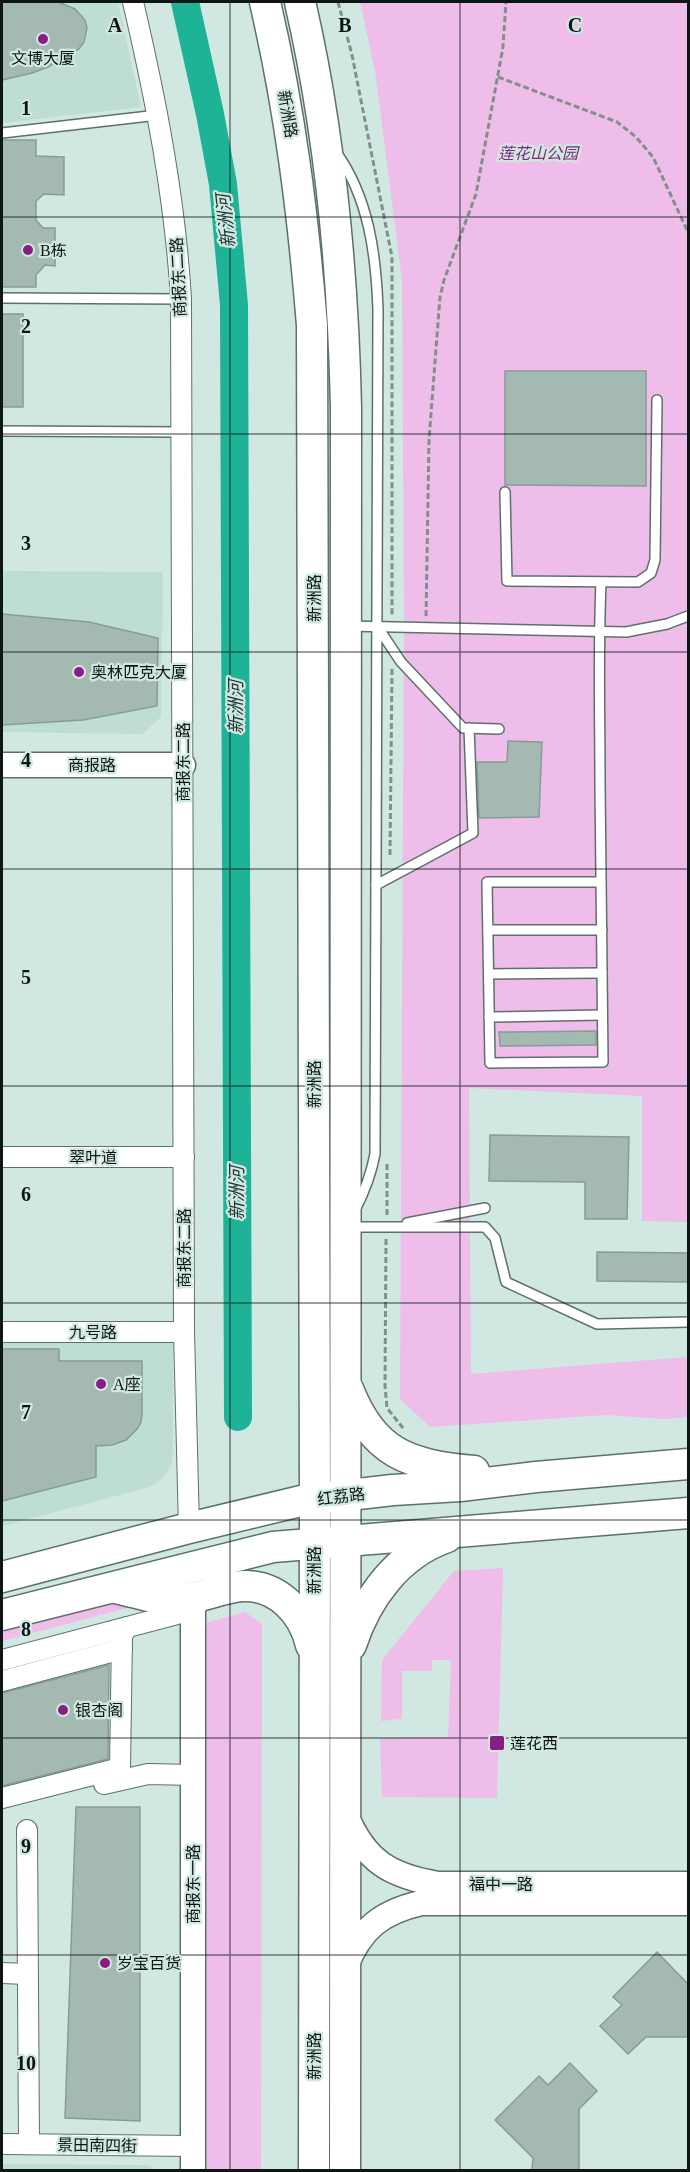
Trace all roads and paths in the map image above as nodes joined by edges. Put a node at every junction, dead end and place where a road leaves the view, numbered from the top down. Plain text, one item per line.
1 (133, 2) edge
2 (265, 2) edge
3 (300, 2) edge
4 (506, 2) edge
5 (498, 77) junction
6 (158, 115) junction
7 (2, 133) edge
8 (327, 139) junction
9 (688, 232) edge
10 (2, 298) edge
11 (181, 299) junction
12 (657, 400) dead end
13 (2, 431) edge
14 (182, 432) junction
15 (505, 492) dead end
16 (601, 583) junction
17 (688, 616) edge
18 (346, 626) junction
19 (377, 626) junction
20 (426, 627) junction
21 (599, 632) junction
22 (469, 728) junction
23 (499, 729) dead end
24 (2, 765) edge
25 (183, 765) junction
26 (601, 882) junction
27 (376, 885) junction
28 (488, 930) junction
29 (602, 930) junction
30 (602, 973) junction
31 (489, 974) junction
32 (602, 1015) junction
33 (489, 1017) junction
34 (2, 1157) edge
35 (184, 1157) junction
36 (485, 1208) dead end
37 (346, 1227) junction
38 (386, 1227) junction
39 (688, 1322) edge
40 (2, 1332) edge
41 (184, 1332) junction
42 (345, 1383) junction
43 (688, 1464) edge
44 (536, 1477) junction
45 (346, 1495) junction
46 (315, 1499) junction
47 (688, 1513) edge
48 (189, 1528) junction
49 (467, 1531) junction
50 (345, 1540) junction
51 (314, 1542) junction
52 (2, 1577) edge
53 (110, 1587) junction
54 (182, 1604) junction
55 (2, 1615) edge
56 (127, 1627) junction
57 (122, 1649) junction
58 (2, 1660) edge
59 (315, 1661) junction
60 (345, 1671) junction
61 (2, 1681) edge
62 (120, 1768) junction
63 (193, 1772) junction
64 (93, 1788) dead end
65 (2, 1798) edge
66 (345, 1813) junction
67 (27, 1830) dead end
68 (688, 1884) edge
69 (688, 1903) edge
70 (345, 1968) junction
71 (2, 1973) edge
72 (28, 1974) junction
73 (2, 2144) edge
74 (29, 2144) junction
75 (193, 2145) junction
76 (193, 2170) edge
77 (314, 2170) edge
78 (345, 2170) edge

1 - 6 street, 商报东二路
2 - 46 main road, 新洲路
3 - 8 main road, 新洲路
4 - 5 path
5 - 9 path
5 - 20 path
6 - 7 lane
6 - 11 street, 商报东二路
8 - 18 main road, 新洲路
8 - 19 lane
10 - 11 lane
11 - 14 street, 商报东二路
12 - 16 lane
13 - 14 lane
14 - 25 street, 商报东二路
15 - 16 lane
16 - 21 lane
17 - 21 lane
18 - 19 lane
18 - 37 main road, 新洲路
19 - 20 lane
19 - 22 lane
19 - 27 lane
20 - 21 lane
21 - 26 lane
22 - 23 lane
22 - 27 lane
24 - 25 street, 商报路
25 - 35 street, 商报东二路
26 - 28 lane
26 - 29 lane
27 - 37 lane
28 - 29 lane
28 - 31 lane
29 - 30 lane
30 - 31 lane
30 - 32 lane
31 - 33 lane
32 - 33 lane
32 - 33 lane
34 - 35 street, 翠叶道
35 - 41 street, 商报东二路
36 - 38 lane
37 - 38 lane
37 - 42 main road, 新洲路
38 - 39 lane
40 - 41 street, 九号路
41 - 48 street, 商报东二路
42 - 44 main road
42 - 45 main road, 新洲路
43 - 44 main road, 红荔路
44 - 45 main road, 红荔路
45 - 46 main road, 红荔路
45 - 50 main road, 新洲路
46 - 48 main road, 红荔路
46 - 51 main road, 新洲路
47 - 49 main road
48 - 52 main road, 红荔路
49 - 50 main road
49 - 60 main road
50 - 51 main road
50 - 60 main road, 新洲路
51 - 53 main road
51 - 59 main road, 新洲路
53 - 54 main road
53 - 55 main road
54 - 56 street
54 - 59 main road
54 - 63 street, 商报东一路
56 - 57 street
56 - 58 street
57 - 61 street
57 - 62 street
59 - 77 main road, 新洲路
60 - 66 main road, 新洲路
62 - 63 street
62 - 65 street
63 - 64 street
63 - 75 street, 商报东一路
66 - 68 street, 福中一路
66 - 70 main road, 新洲路
67 - 72 street
69 - 70 street, 福中一路
70 - 78 main road, 新洲路
71 - 72 street
72 - 74 street
73 - 74 street, 景田南四街
74 - 75 street, 景田南四街
75 - 76 street, 商报东一路

